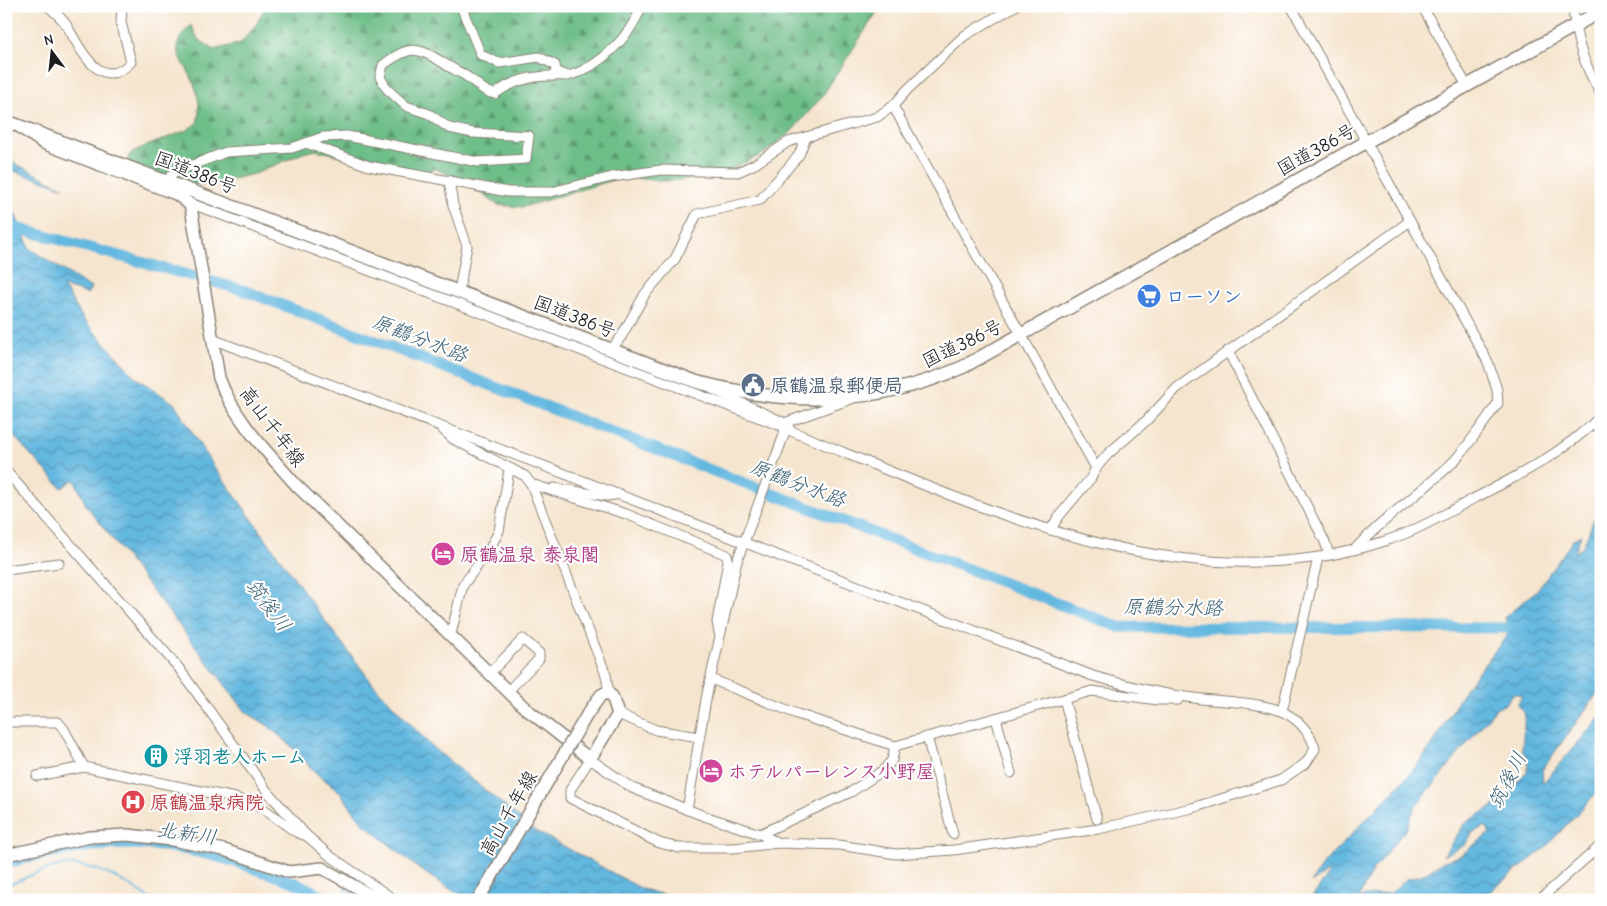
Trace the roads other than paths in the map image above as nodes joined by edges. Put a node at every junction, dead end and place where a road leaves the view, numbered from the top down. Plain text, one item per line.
1 (48, 6) edge
2 (122, 6) edge
3 (461, 6) edge
4 (642, 6) edge
5 (996, 6) edge
6 (1015, 6) edge
7 (1291, 6) edge
8 (1422, 6) edge
9 (1573, 6) edge
10 (1601, 12) edge
11 (998, 16) junction
12 (1574, 26) junction
13 (568, 76) junction
14 (1467, 86) junction
15 (1601, 94) edge
16 (893, 106) junction
17 (12, 123) edge
18 (806, 137) junction
19 (1367, 142) junction
20 (306, 143) junction
21 (449, 180) junction
22 (168, 182) junction
23 (189, 204) junction
24 (1410, 221) junction
25 (459, 292) junction
26 (1021, 335) junction
27 (212, 336) junction
28 (612, 350) junction
29 (1228, 351) junction
30 (697, 382) junction
31 (856, 398) junction
32 (1601, 416) edge
33 (786, 422) junction
34 (440, 426) junction
35 (1096, 468) junction
36 (512, 469) junction
37 (6, 472) edge
38 (531, 484) junction
39 (546, 490) junction
40 (620, 494) junction
41 (538, 504) junction
42 (1050, 530) junction
43 (744, 540) junction
44 (1356, 549) junction
45 (1328, 555) junction
46 (1318, 560) junction
47 (59, 562) dead end
48 (6, 570) edge
49 (451, 634) junction
50 (720, 638) junction
51 (490, 673) junction
52 (711, 679) junction
53 (508, 691) junction
54 (609, 694) junction
55 (1193, 698) junction
56 (1064, 699) junction
57 (1282, 709) junction
58 (618, 714) junction
59 (996, 718) junction
60 (6, 722) edge
61 (699, 737) junction
62 (927, 737) junction
63 (894, 746) junction
64 (590, 759) junction
65 (84, 767) junction
66 (1011, 773) dead end
67 (37, 776) dead end
68 (687, 810) junction
69 (1097, 819) dead end
70 (760, 834) junction
71 (953, 834) dead end
72 (306, 835) junction
73 (779, 843) junction
74 (1601, 845) edge
75 (6, 855) edge
76 (379, 900) edge
77 (395, 900) edge
78 (478, 900) edge
79 (1538, 900) edge

1 - 2 street
3 - 13 street
4 - 13 street
5 - 11 street
6 - 11 street
7 - 19 street
8 - 14 street
9 - 12 street
10 - 12 highway, 国道386号
11 - 16 street
12 - 14 highway, 国道386号
12 - 15 street
13 - 20 street
14 - 19 highway, 国道386号
16 - 18 street
16 - 26 street
17 - 22 highway, 国道386号
17 - 23 main road
18 - 21 street
18 - 28 street
19 - 24 street
19 - 26 highway, 国道386号
20 - 21 street
20 - 22 street
21 - 25 street
22 - 25 highway, 国道386号
23 - 27 main road, 高山千年線
23 - 33 street
24 - 29 street
24 - 44 street
25 - 28 highway, 国道386号
26 - 31 highway, 国道386号
26 - 35 street
27 - 34 street
27 - 49 main road, 高山千年線
28 - 30 highway, 国道386号
29 - 35 street
29 - 45 street
30 - 31 highway, 国道386号
30 - 33 street
31 - 33 street
32 - 44 street
33 - 42 street
33 - 43 street
34 - 36 street
34 - 40 street
35 - 42 street
36 - 38 street
36 - 49 street
37 - 72 street
38 - 39 street
38 - 41 street
39 - 40 street
39 - 41 street
39 - 50 street
40 - 43 street
41 - 54 street
42 - 46 street
43 - 50 street
43 - 55 street
44 - 45 street
45 - 46 street
46 - 57 street
47 - 48 street
49 - 51 main road, 高山千年線
50 - 52 street
51 - 53 main road, 高山千年線
51 - 53 street
52 - 61 street
52 - 63 street
53 - 64 main road, 高山千年線
54 - 58 main road
54 - 78 main road, 高山千年線, bridge
55 - 56 street
55 - 57 street
56 - 59 street
56 - 69 street
57 - 73 street
58 - 61 street
58 - 64 main road
59 - 62 street
59 - 66 street
60 - 65 street
61 - 68 street
62 - 63 street
62 - 71 street
63 - 70 street
64 - 68 street
64 - 73 street
65 - 67 street
65 - 72 street
68 - 70 street
70 - 73 street
72 - 77 street
74 - 79 street
75 - 76 main road

